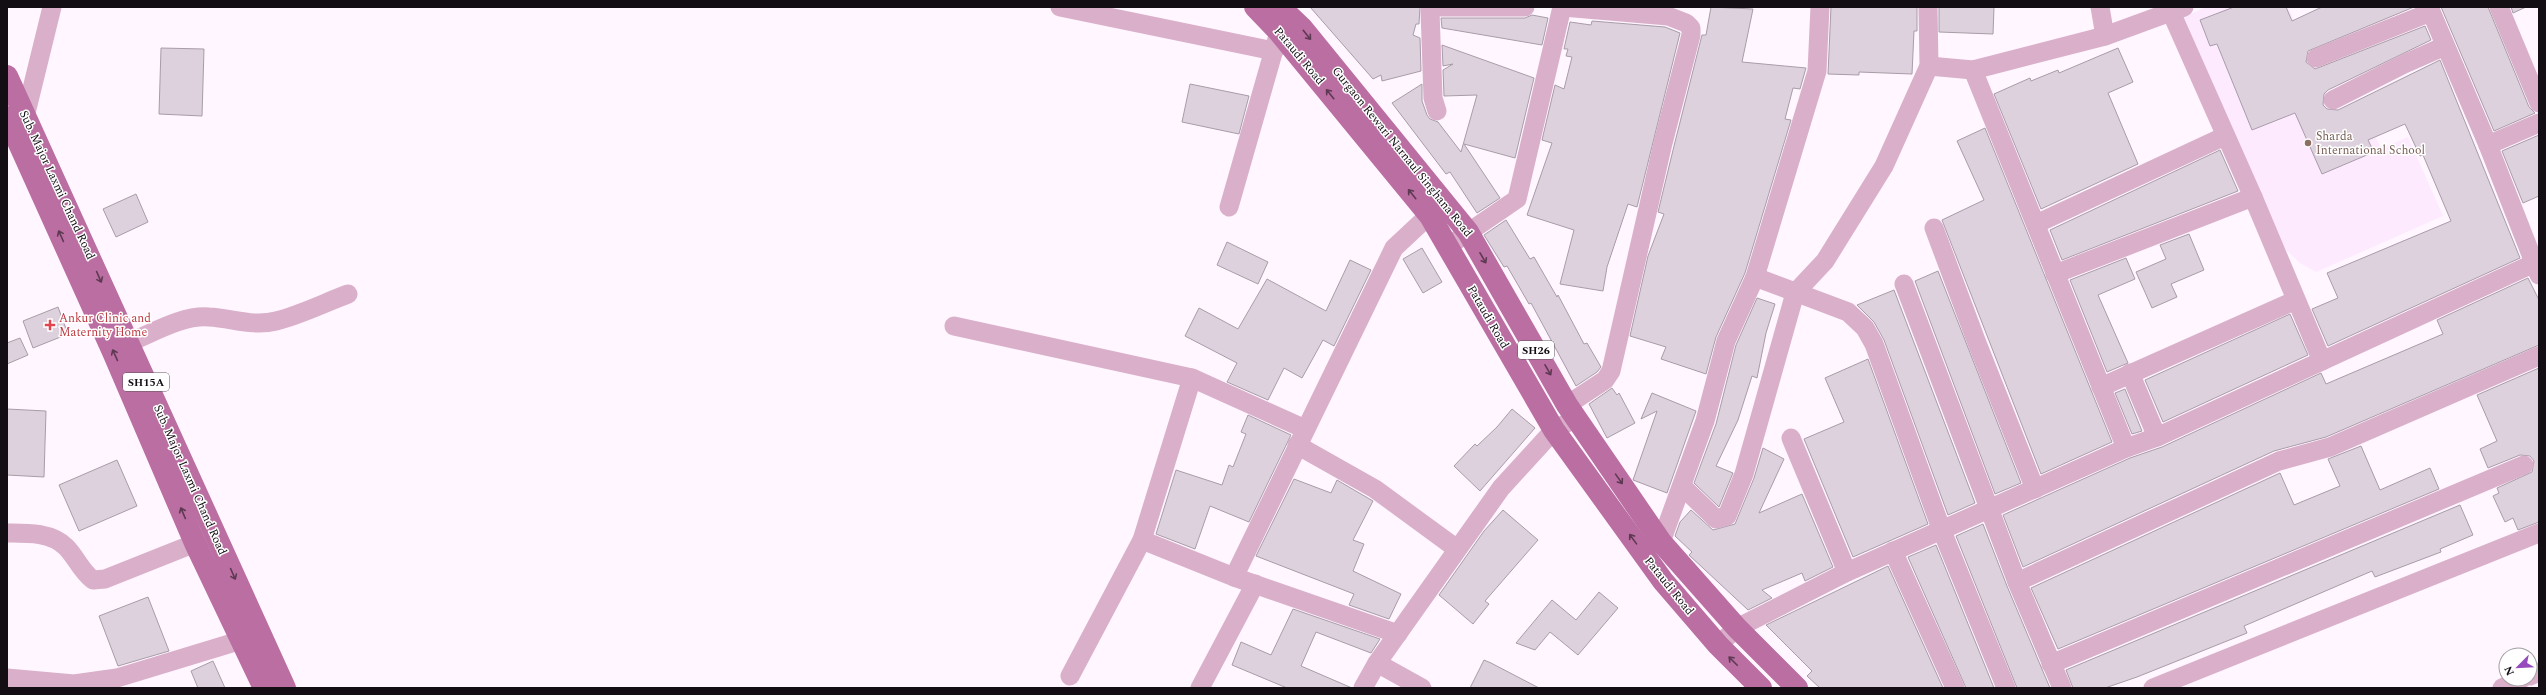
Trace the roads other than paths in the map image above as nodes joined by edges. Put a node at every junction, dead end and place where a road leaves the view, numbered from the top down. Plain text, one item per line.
1 (52, 7) edge
2 (1060, 7) edge
3 (1255, 7) edge
4 (1525, 7) edge
5 (1563, 7) edge
6 (1820, 7) edge
7 (1928, 7) edge
8 (2100, 7) edge
9 (2499, 7) edge
10 (1429, 8) edge
11 (2430, 9) edge
12 (2178, 10) edge
13 (1280, 26) edge
14 (2105, 36) junction
15 (2445, 46) junction
16 (2316, 58) dead end
17 (1929, 66) junction
18 (1973, 70) junction
19 (7, 76) edge
20 (2333, 100) dead end
21 (2539, 103) edge
22 (1437, 112) dead end
23 (16, 117) edge
24 (2539, 122) edge
25 (2225, 136) junction
26 (12, 142) edge
27 (2488, 145) junction
28 (2253, 197) junction
29 (1229, 207) dead end
30 (1437, 209) junction
31 (2036, 224) junction
32 (1934, 228) dead end
33 (1468, 232) junction
34 (1447, 247) junction
35 (2538, 266) edge
36 (2055, 274) junction
37 (1755, 277) junction
38 (1904, 284) dead end
39 (1795, 293) junction
40 (348, 294) dead end
41 (2296, 300) junction
42 (954, 326) dead end
43 (128, 343) junction
44 (2539, 356) edge
45 (2322, 361) junction
46 (2130, 373) junction
47 (1192, 378) junction
48 (2101, 387) junction
49 (1572, 411) junction
50 (1554, 430) junction
51 (2157, 437) junction
52 (1301, 438) junction
53 (1791, 438) dead end
54 (2126, 448) junction
55 (2524, 465) dead end
56 (1682, 486) junction
57 (2035, 489) junction
58 (1991, 510) junction
59 (1942, 532) junction
60 (7, 533) edge
61 (2539, 533) edge
62 (215, 535) junction
63 (1142, 540) junction
64 (1661, 542) junction
65 (195, 543) junction
66 (1457, 549) junction
67 (1892, 551) junction
68 (1847, 572) junction
69 (1234, 577) junction
70 (2017, 582) junction
71 (1255, 584) junction
72 (1737, 628) junction
73 (1398, 634) junction
74 (242, 640) junction
75 (1718, 645) junction
76 (1377, 663) junction
77 (2051, 664) junction
78 (1070, 676) dead end
79 (7, 678) edge
80 (264, 688) edge
81 (285, 688) edge
82 (1200, 688) edge
83 (1363, 688) edge
84 (1422, 688) edge
85 (1761, 688) edge
86 (1797, 688) edge
87 (1955, 688) edge
88 (2006, 688) edge
89 (2062, 688) edge
90 (2153, 688) edge

1 - 23 street
2 - 13 street
3 - 13 main road, Pataudi Road / SH26
4 - 10 street
5 - 33 street
5 - 49 street
6 - 37 street
7 - 17 street
8 - 14 street
9 - 21 street
10 - 22 street
11 - 15 street
11 - 16 street
12 - 14 street
12 - 25 street
13 - 29 street
13 - 30 main road, Gurgaon Rewari Narnaul Singhana Road / SH26
14 - 18 street
15 - 20 street
15 - 27 street
17 - 18 street
17 - 39 street
18 - 31 street
19 - 23 main road, Sub. Major Laxmi Chand Road / SH15A
23 - 26 main road, Sub. Major Laxmi Chand Road / SH15A
23 -> 43 main road, Sub. Major Laxmi Chand Road / SH15A
24 - 27 street
25 - 28 street
25 - 31 street
65 -> 26 main road, Sub. Major Laxmi Chand Road / SH15A
27 - 35 street
28 - 36 street
28 - 41 street
30 - 33 main road, Gurgaon Rewari Narnaul Singhana Road / SH26
30 - 34 main road, Pataudi Road / SH26
30 - 52 street
31 - 36 street
32 - 57 street
33 - 34 street
33 -> 49 main road, Gurgaon Rewari Narnaul Singhana Road / SH26
34 - 50 main road, Pataudi Road / SH26
35 - 45 street
36 - 48 street
37 - 39 street
37 - 56 street
38 - 58 street
39 - 56 street
39 - 59 street
40 - 43 street
41 - 45 street
41 - 46 street
42 - 47 street
43 - 62 main road, Sub. Major Laxmi Chand Road / SH15A
44 - 70 street
45 - 51 street
46 - 48 street
46 - 51 street
47 - 52 street
47 - 63 street
48 - 54 street
49 - 50 street
49 -> 64 main road, Gurgaon Rewari Narnaul Singhana Road / SH26
50 - 66 street
75 -> 50 main road, Pataudi Road / SH26
51 - 54 street
52 - 66 street
52 - 69 street
53 - 68 street
54 - 57 street
55 - 77 street
56 - 64 street
57 - 58 street
58 - 59 street
58 - 70 street
59 - 67 street
59 - 88 street
60 - 65 street
61 - 90 street
62 - 65 street
62 -> 81 main road, Sub. Major Laxmi Chand Road / SH15A
63 - 69 street
63 - 78 street
64 - 72 main road, Gurgaon Rewari Narnaul Singhana Road / SH26
65 - 74 main road, Sub. Major Laxmi Chand Road / SH15A
66 - 73 street
67 - 68 street
67 - 87 street
68 - 72 street
69 - 71 street
70 - 77 street
71 - 73 street
71 - 82 street
72 - 75 street
72 - 86 main road, Gurgaon Rewari Narnaul Singhana Road / SH26
73 - 76 street
74 - 79 street
74 - 80 main road, Sub. Major Laxmi Chand Road / SH15A
85 -> 75 main road, Pataudi Road / SH26
76 - 83 street
76 - 84 street
77 - 89 street

